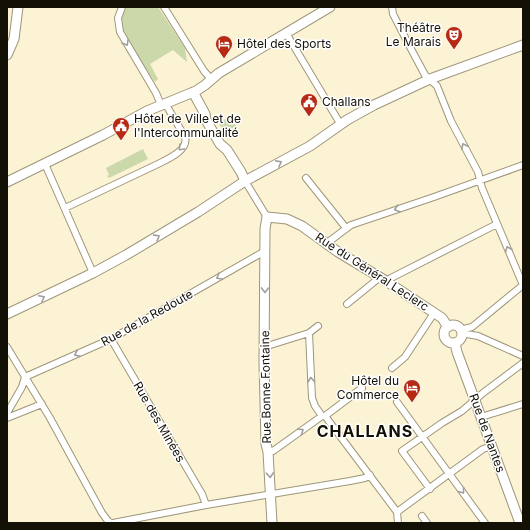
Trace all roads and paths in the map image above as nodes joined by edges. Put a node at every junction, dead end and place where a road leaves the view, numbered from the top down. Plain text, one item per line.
1 (18, 7) edge
2 (122, 7) edge
3 (164, 7) edge
4 (330, 7) edge
5 (392, 7) edge
6 (286, 33) junction
7 (523, 45) edge
8 (7, 55) edge
9 (211, 79) junction
10 (430, 79) junction
11 (193, 92) junction
12 (166, 103) junction
13 (341, 124) junction
14 (45, 164) junction
15 (523, 165) edge
16 (306, 178) dead end
17 (244, 181) junction
18 (481, 181) junction
19 (7, 182) edge
20 (65, 208) junction
21 (267, 217) junction
22 (497, 224) junction
23 (346, 228) junction
24 (327, 243) junction
25 (265, 250) junction
26 (93, 273) junction
27 (383, 280) junction
28 (523, 285) edge
29 (347, 304) dead end
30 (434, 313) junction
31 (7, 314) edge
32 (318, 326) dead end
33 (448, 327) junction
34 (308, 332) junction
35 (461, 332) junction
36 (111, 339) junction
37 (455, 343) junction
38 (7, 347) edge
39 (264, 347) junction
40 (523, 356) edge
41 (523, 363) edge
42 (392, 368) dead end
43 (25, 377) junction
44 (362, 388) dead end
45 (475, 400) junction
46 (398, 402) dead end
47 (42, 404) junction
48 (523, 404) edge
49 (7, 413) edge
50 (324, 416) junction
51 (481, 416) junction
52 (7, 418) edge
53 (422, 437) junction
54 (492, 446) junction
55 (268, 452) junction
56 (450, 474) junction
57 (370, 475) junction
58 (430, 489) junction
59 (271, 495) junction
60 (206, 505) junction
61 (397, 512) junction
62 (422, 516) dead end
63 (521, 521) edge
64 (112, 523) edge
65 (272, 523) edge
66 (398, 523) edge
67 (427, 523) edge
68 (485, 523) edge

1 - 8 street
2 -> 12 street
3 - 9 street
4 - 6 street
5 - 10 street
6 - 9 street
6 - 13 street
7 - 10 street
9 - 11 street
10 - 13 street
18 -> 10 street
11 - 12 street
11 - 17 street
12 - 14 street
12 -> 20 street
17 -> 13 street
14 - 19 street
14 - 20 street
15 - 18 street
16 - 23 street
17 - 21 street
26 -> 17 street
18 - 22 street
18 -> 23 street
20 - 26 street
21 - 24 street, Rue du Général Leclerc
21 - 25 street, Rue Bonne Fontaine
22 - 27 street
28 -> 22 street
23 - 24 street
24 - 27 street, Rue du Général Leclerc
25 -> 36 street, Rue de la Redoute
25 -> 39 street, Rue Bonne Fontaine
31 -> 26 street
27 - 29 street
27 - 30 street, Rue du Général Leclerc
28 - 35 street
30 - 33 street, Rue du Général Leclerc
30 - 42 street
32 - 34 street
33 - 35 street
33 - 37 street
34 - 39 street
50 -> 34 street
35 - 37 street
35 - 40 street
36 -> 43 street, Rue de la Redoute
36 - 60 street, Rue des Minées
37 - 45 street, Rue de Nantes
38 - 43 street
39 - 55 street, Rue Bonne Fontaine
41 - 45 street
43 - 47 street
43 - 49 street
44 - 50 street
45 - 51 street, Rue de Nantes
45 - 53 street
46 - 53 street
47 - 52 street
47 - 64 street
48 - 51 street
55 -> 50 street
50 - 57 street
51 - 54 street, Rue de Nantes
53 - 56 street
53 - 58 street
54 - 56 street
54 - 63 street, Rue de Nantes
55 -> 59 street, Rue Bonne Fontaine
56 - 58 street
56 -> 68 street
57 - 59 street
57 - 61 street
58 - 61 street
59 - 60 street
59 - 65 street, Rue Bonne Fontaine
60 - 64 street
61 - 66 street
62 - 67 street

